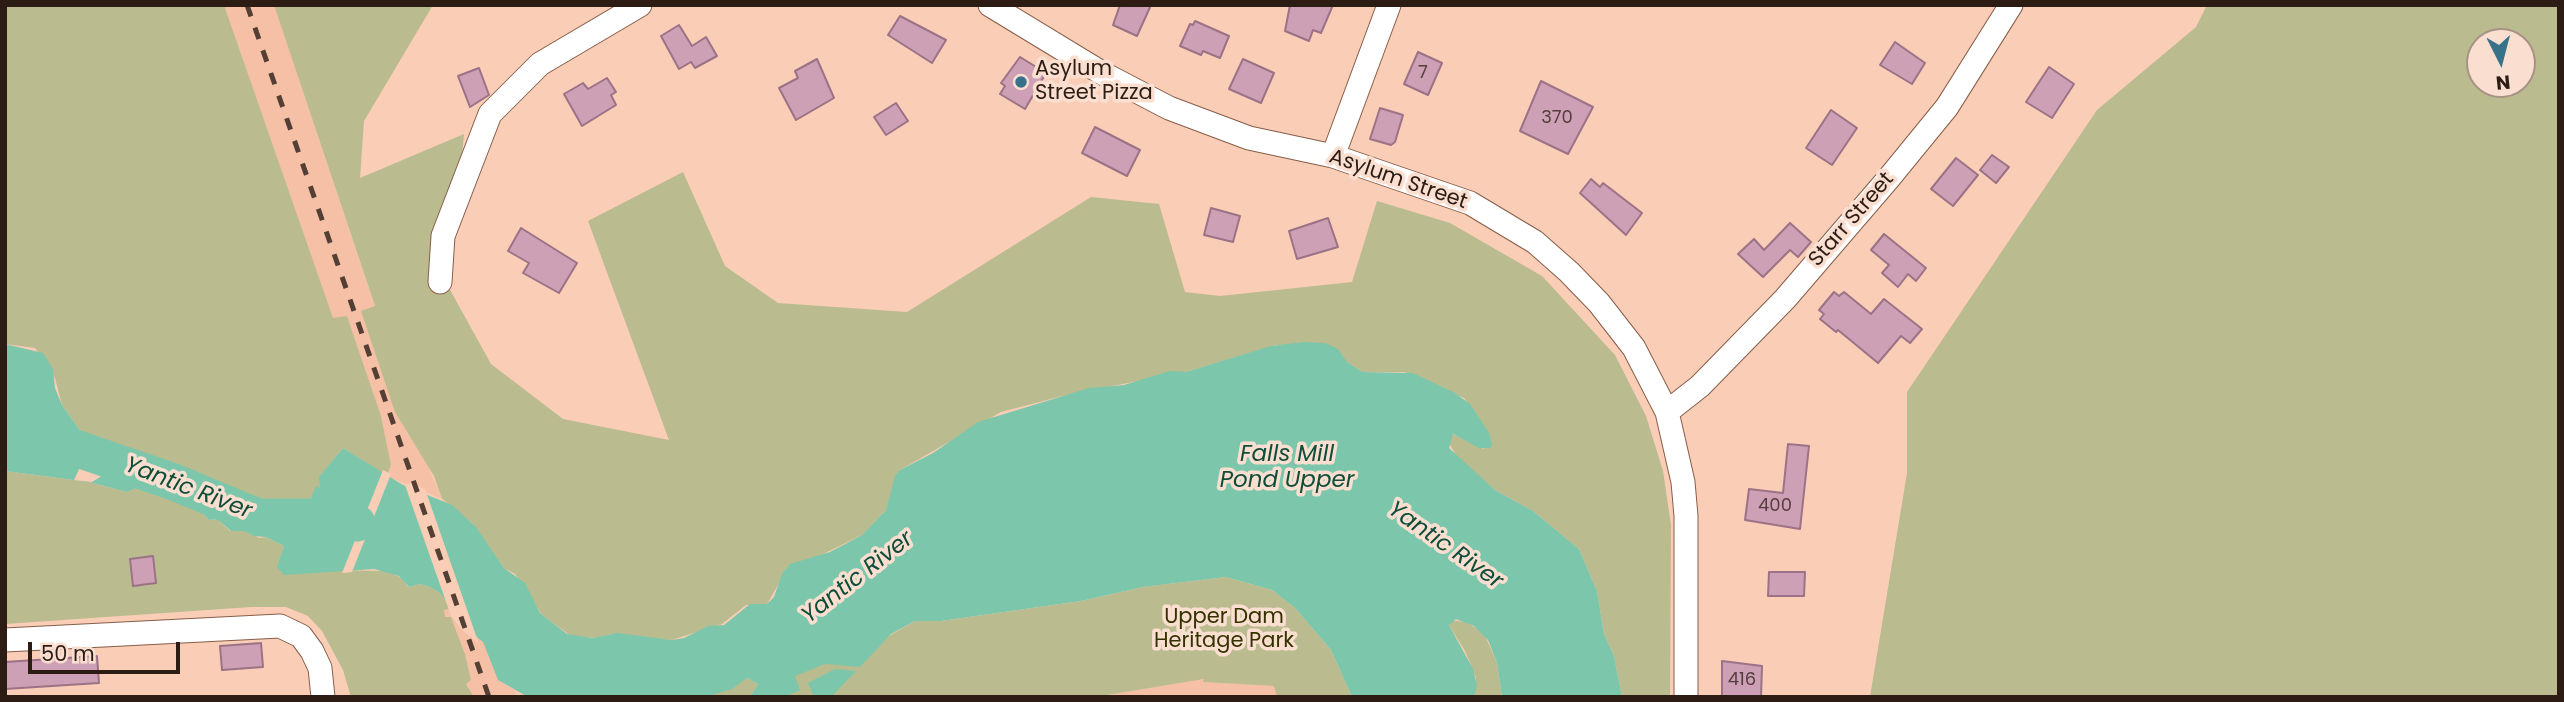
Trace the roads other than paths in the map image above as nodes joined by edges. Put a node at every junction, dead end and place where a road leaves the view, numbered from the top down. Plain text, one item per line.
1 (640, 5) edge
2 (990, 5) edge
3 (1389, 5) edge
4 (2011, 5) edge
5 (1333, 156) junction
6 (440, 282) dead end
7 (1667, 412) junction
8 (5, 640) edge
9 (323, 697) edge
10 (1686, 697) edge

1 - 6 street
2 - 5 street, Asylum Street
3 - 5 street
4 - 7 street, Starr Street
5 - 7 street, Asylum Street
7 - 10 street, Asylum Street
8 - 9 street

